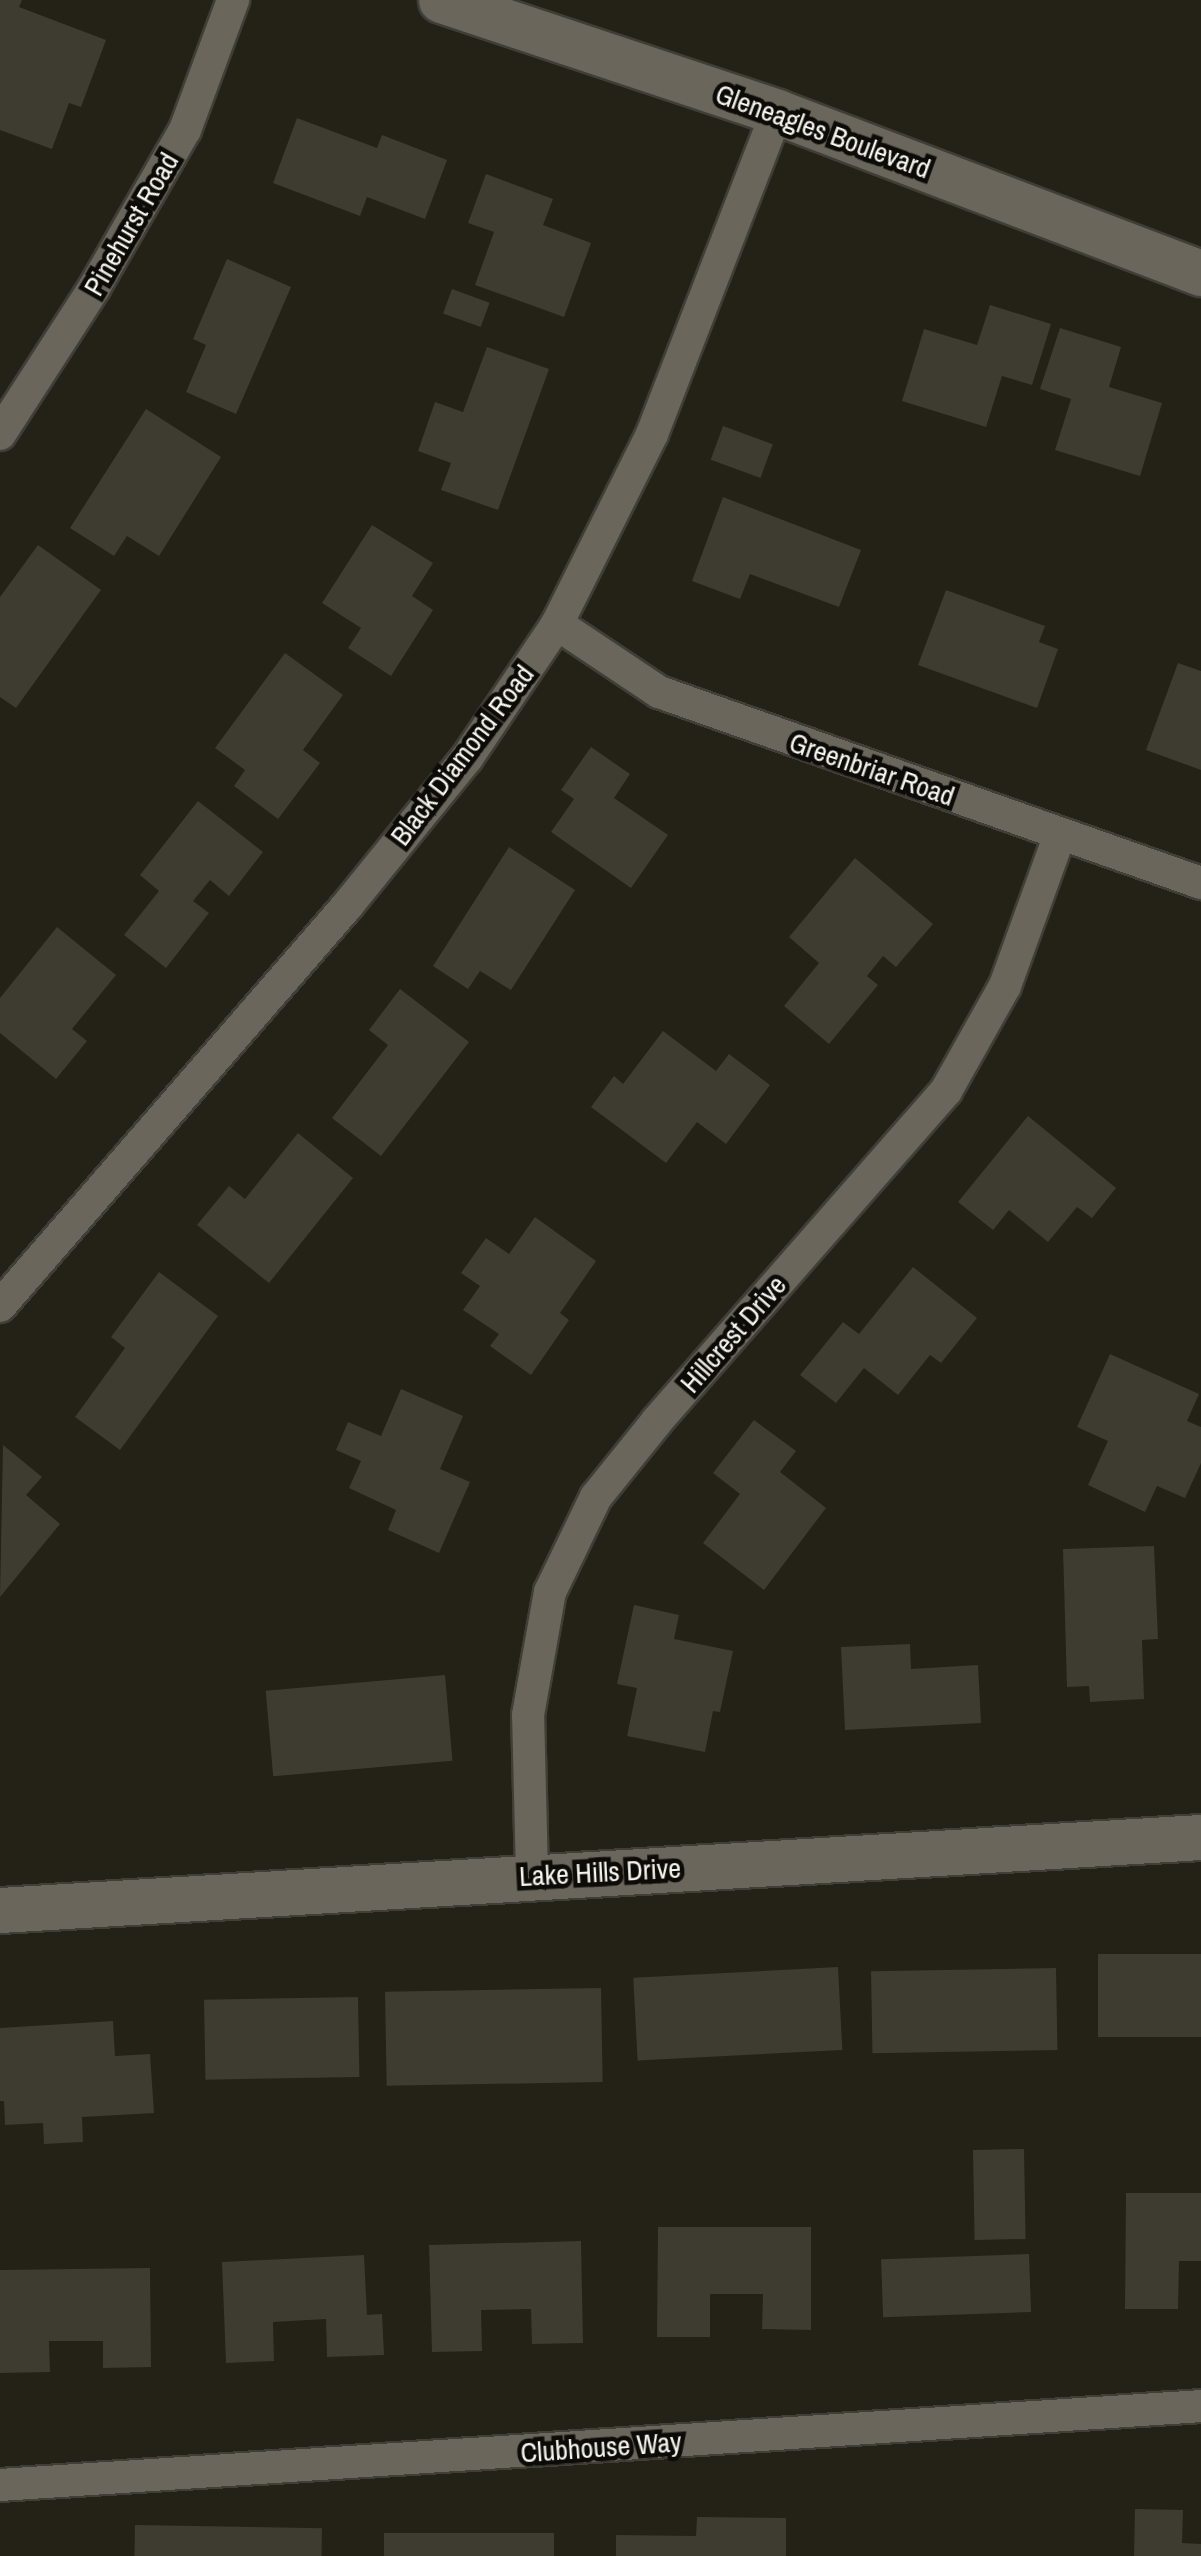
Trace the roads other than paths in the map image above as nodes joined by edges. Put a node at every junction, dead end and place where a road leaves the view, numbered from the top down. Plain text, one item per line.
1 (233, 0) edge
2 (441, 0) edge
3 (777, 112) junction
4 (1201, 273) edge
5 (0, 434) edge
6 (558, 624) junction
7 (1060, 834) junction
8 (1201, 884) edge
9 (0, 1306) edge
10 (1201, 1836) edge
11 (532, 1876) junction
12 (0, 1910) edge
13 (1201, 2406) edge
14 (0, 2485) edge

1 - 5 street, Pinehurst Road
2 - 3 street, Gleneagles Boulevard
3 - 4 street, Gleneagles Boulevard
3 - 6 street, Black Diamond Road
6 - 7 street, Greenbriar Road
6 - 9 street, Black Diamond Road
7 - 8 street, Greenbriar Road
7 - 11 street, Hillcrest Drive
10 - 11 street, Lake Hills Drive
11 - 12 street, Lake Hills Drive
13 - 14 street, Clubhouse Way

